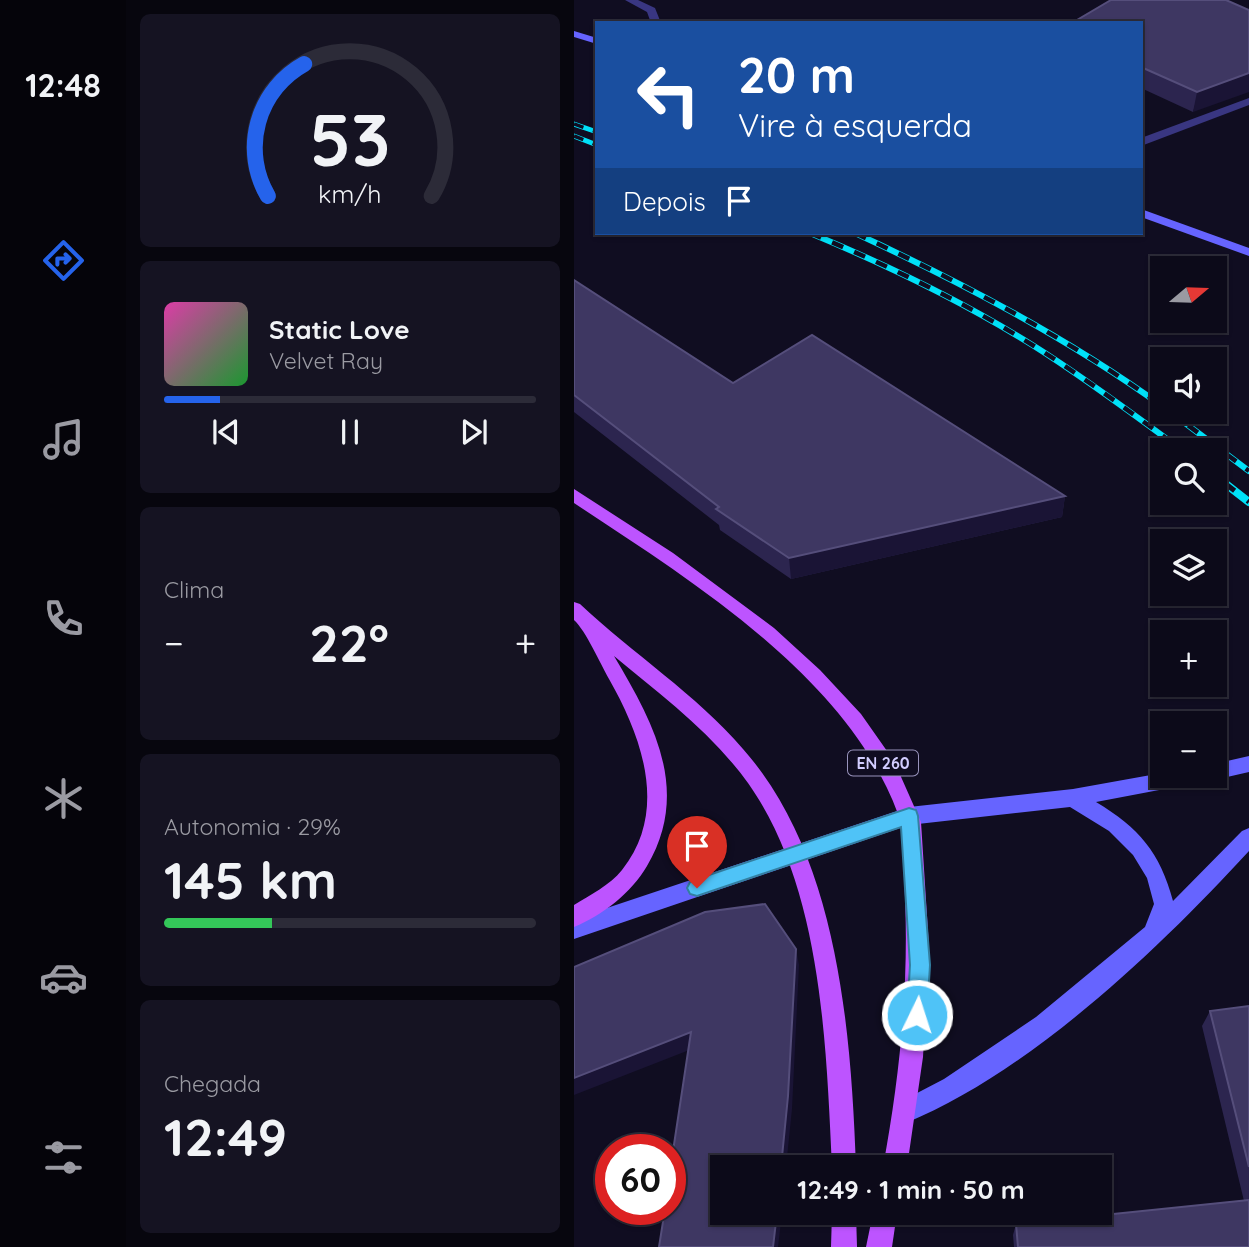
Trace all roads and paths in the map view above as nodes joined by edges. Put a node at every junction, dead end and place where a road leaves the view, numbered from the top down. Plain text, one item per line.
1 (630, 0) edge
2 (655, 21) edge
3 (574, 34) edge
4 (595, 40) edge
5 (1249, 101) edge
6 (1143, 141) edge
7 (1143, 214) edge
8 (1249, 252) edge
9 (574, 495) edge
10 (578, 613) edge
11 (1249, 764) edge
12 (1227, 769) edge
13 (1150, 784) edge
14 (1073, 798) junction
15 (909, 816) junction
16 (1247, 845) edge
17 (795, 855) junction
18 (574, 917) edge
19 (574, 929) edge
20 (1152, 933) junction
21 (906, 1111) junction
22 (843, 1155) edge
23 (897, 1155) edge
24 (844, 1225) edge
25 (884, 1225) edge
26 (844, 1247) edge
27 (879, 1247) edge

1 - 2 street
3 - 4 street
5 - 6 street
7 - 8 street
9 - 15 main road, EN 260
10 - 17 main road
10 - 18 main road
11 - 12 street
13 - 14 street
14 - 15 street
14 - 20 street
15 - 17 street
15 - 21 main road, EN 260
16 - 20 street
17 - 19 street
17 - 22 main road
20 - 21 street
21 - 23 main road, EN 260
24 - 26 main road
25 - 27 main road

